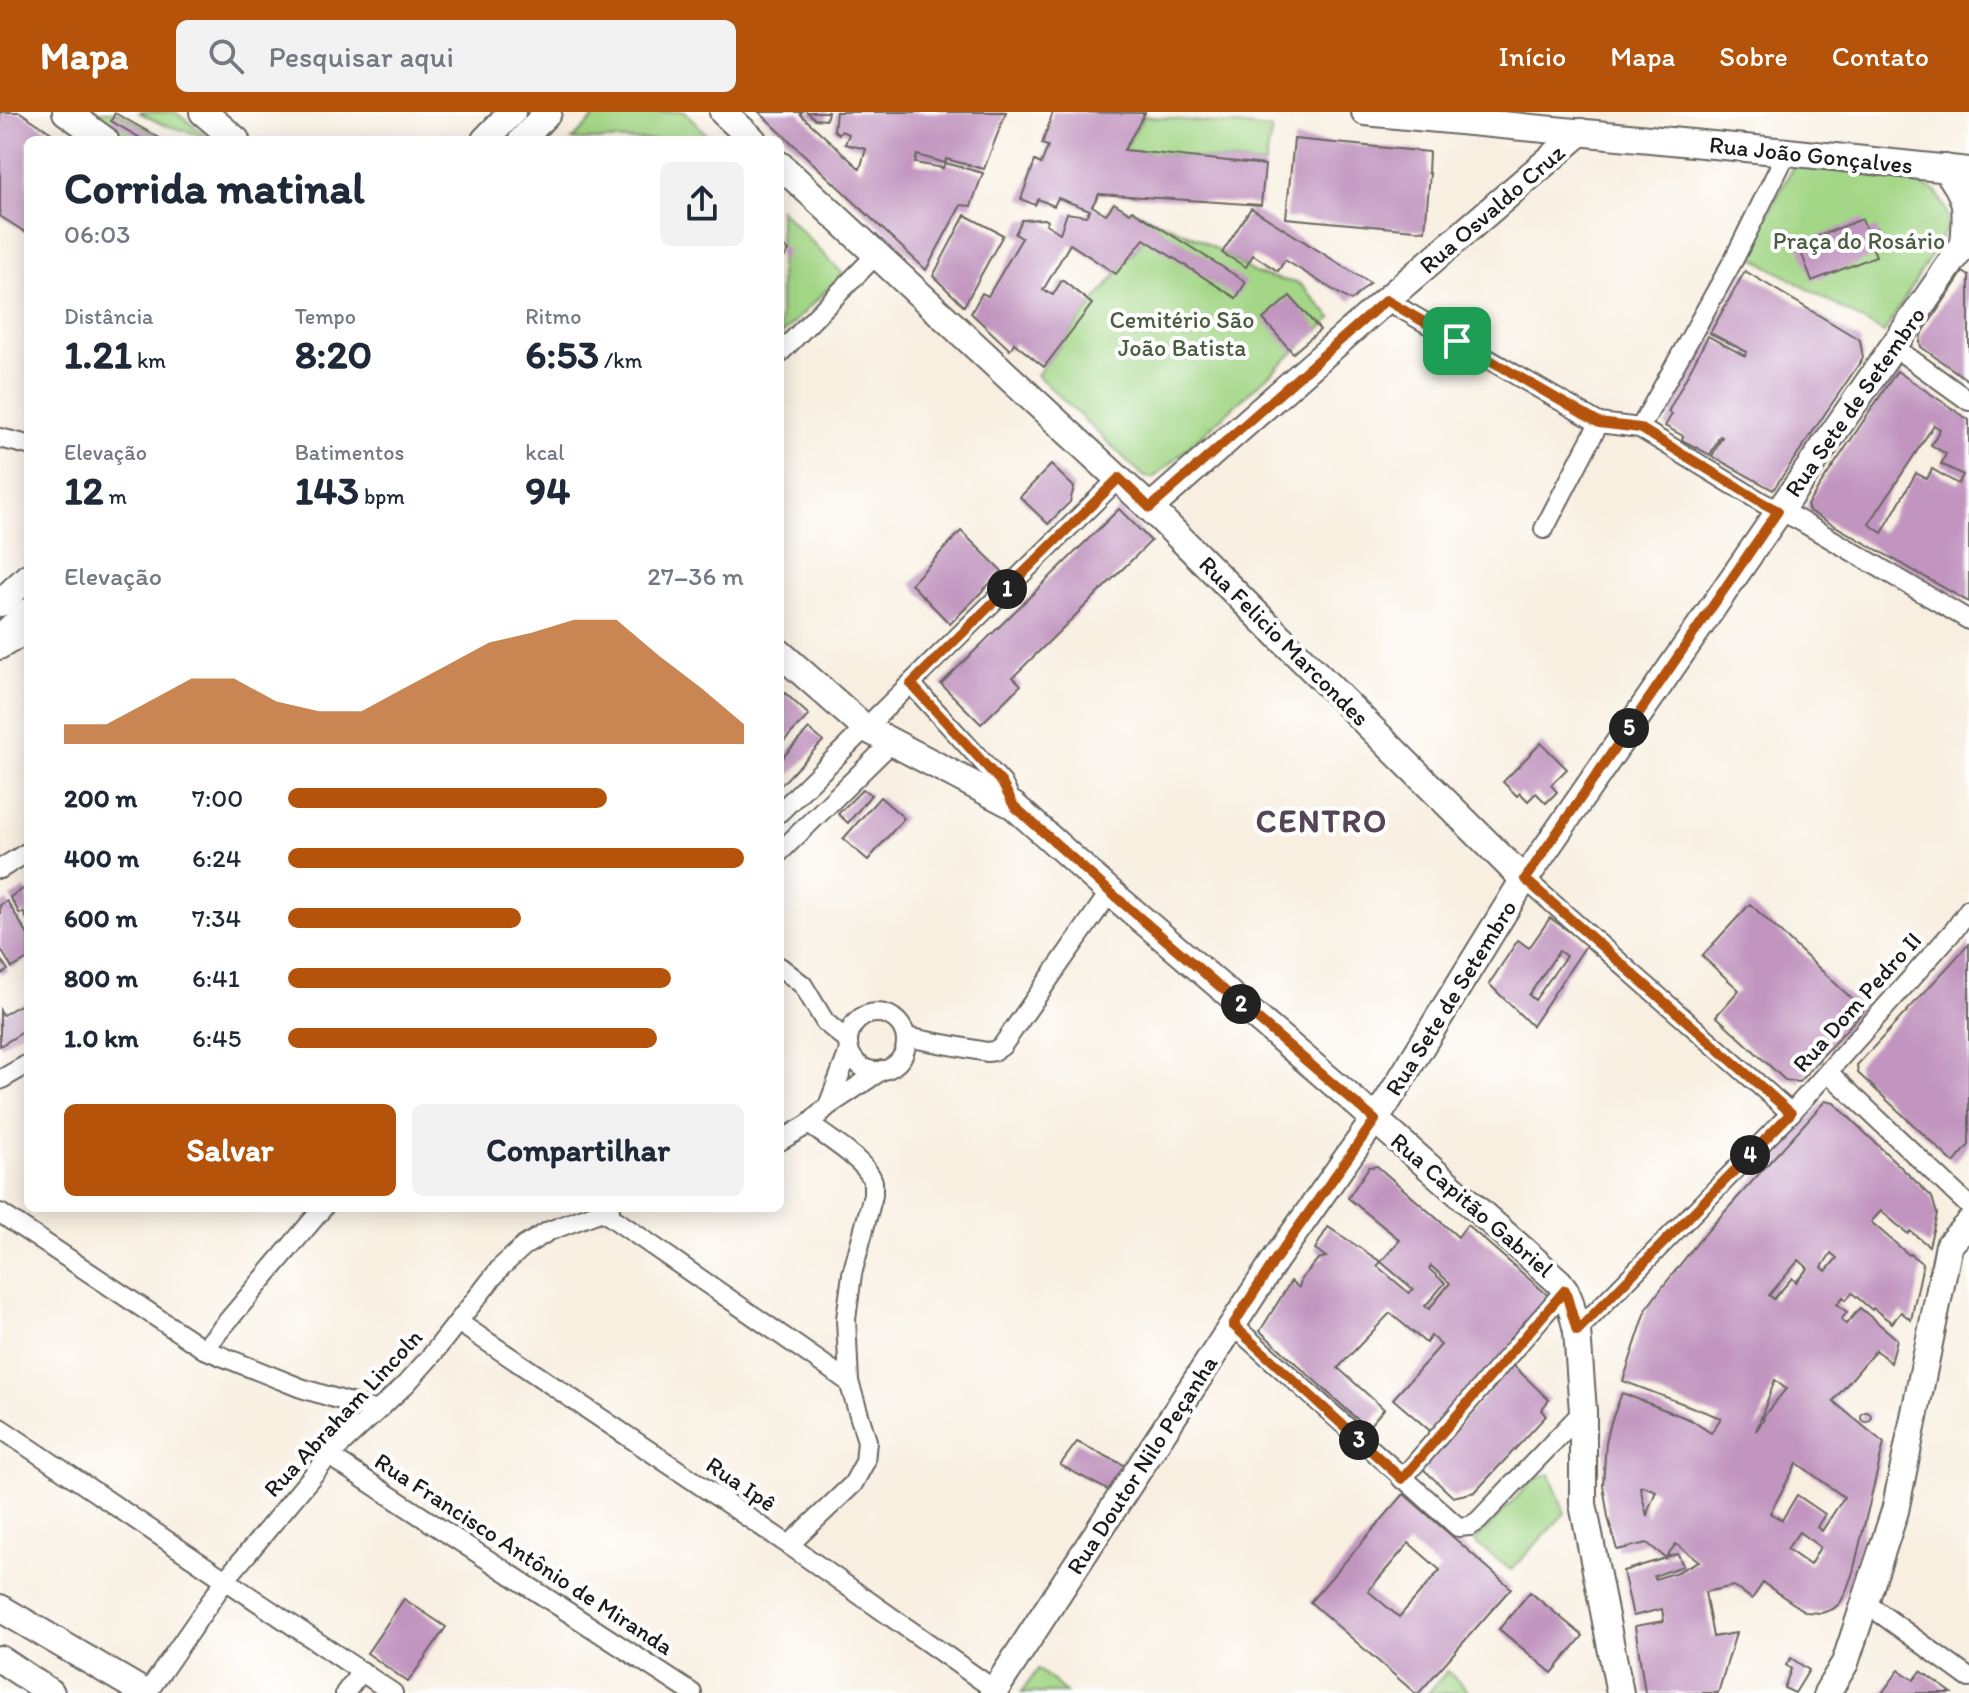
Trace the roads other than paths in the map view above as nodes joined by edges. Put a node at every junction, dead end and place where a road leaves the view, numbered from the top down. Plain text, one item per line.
1 (66, 112) edge
2 (203, 112) edge
3 (512, 112) edge
4 (548, 112) edge
5 (723, 112) edge
6 (1365, 112) edge
7 (1581, 132) junction
8 (99, 136) edge
9 (231, 136) edge
10 (489, 136) edge
11 (526, 136) edge
12 (749, 136) edge
13 (1787, 152) junction
14 (784, 169) edge
15 (1957, 170) edge
16 (1966, 241) edge
17 (877, 254) junction
18 (1386, 300) junction
19 (1894, 347) junction
20 (784, 349) edge
21 (1969, 401) edge
22 (1599, 423) junction
23 (1640, 428) junction
24 (0, 438) edge
25 (24, 444) edge
26 (1119, 478) junction
27 (1150, 508) junction
28 (1778, 511) junction
29 (1544, 529) dead end
30 (24, 581) edge
31 (0, 603) edge
32 (24, 616) edge
33 (1969, 620) edge
34 (24, 636) edge
35 (0, 638) edge
36 (0, 650) edge
37 (784, 657) edge
38 (911, 684) junction
39 (865, 728) junction
40 (892, 742) junction
41 (1014, 806) junction
42 (784, 808) edge
43 (784, 848) edge
44 (24, 854) edge
45 (0, 869) edge
46 (1525, 879) junction
47 (1110, 892) junction
48 (1969, 909) edge
49 (784, 970) edge
50 (906, 1037) junction
51 (848, 1046) junction
52 (24, 1066) edge
53 (882, 1070) junction
54 (1828, 1072) junction
55 (0, 1080) edge
56 (828, 1106) junction
57 (1791, 1113) junction
58 (1375, 1120) junction
59 (809, 1124) junction
60 (784, 1139) edge
61 (1969, 1206) edge
62 (313, 1212) edge
63 (597, 1212) edge
64 (609, 1212) edge
65 (0, 1213) edge
66 (1969, 1223) edge
67 (1565, 1290) junction
68 (458, 1322) junction
69 (1233, 1325) junction
70 (1577, 1331) junction
71 (204, 1349) junction
72 (849, 1382) junction
73 (377, 1411) junction
74 (1583, 1411) junction
75 (0, 1428) edge
76 (329, 1456) junction
77 (1402, 1479) junction
78 (789, 1545) junction
79 (226, 1579) junction
80 (1866, 1603) junction
81 (0, 1608) edge
82 (0, 1659) edge
83 (362, 1671) junction
84 (1969, 1678) edge
85 (994, 1691) edge
86 (51, 1693) edge
87 (146, 1693) edge
88 (345, 1693) edge
89 (393, 1693) edge
90 (692, 1693) edge
91 (1620, 1693) edge
92 (1827, 1693) edge

1 - 8 street
2 - 9 street
3 - 10 street
4 - 11 street
5 - 12 street
6 - 7 street, Rua João Gonçalves
7 - 13 street, Rua João Gonçalves
7 - 18 street, Rua Osvaldo Cruz
13 - 15 street, Rua João Gonçalves
13 - 23 street
14 - 17 street, Rua Felicio Marcondes
15 - 16 street, Rua Sete de Setembro
16 - 19 street, Rua Sete de Setembro
17 - 20 street
17 - 26 street, Rua Felicio Marcondes
18 - 22 street
18 - 27 street, Rua Osvaldo Cruz
19 - 21 street
19 - 28 street, Rua Sete de Setembro
22 - 23 street
22 - 29 street
23 - 28 street
24 - 25 street
26 - 27 street, Rua Felicio Marcondes
26 - 38 street
27 - 46 street, Rua Felicio Marcondes
28 - 33 street
28 - 46 street, Rua Sete de Setembro
30 - 31 street
32 - 35 street
34 - 36 street
37 - 39 street, Rua Capitão Gabriel
38 - 39 street
38 - 41 street
39 - 40 street, Rua Capitão Gabriel
39 - 42 street
40 - 41 street, Rua Capitão Gabriel
40 - 43 street
41 - 47 street, Rua Capitão Gabriel
44 - 45 street
46 - 57 street, Rua Felicio Marcondes
46 - 58 street, Rua Sete de Setembro
47 - 50 street
47 - 58 street, Rua Capitão Gabriel
48 - 54 street, Rua Dom Pedro II
49 - 51 street
50 - 51 street
50 - 53 street
51 - 53 street
51 - 56 street
52 - 55 street
53 - 56 street
54 - 57 street, Rua Dom Pedro II
54 - 61 street
56 - 59 street
57 - 70 street, Rua Dom Pedro II
58 - 67 street, Rua Capitão Gabriel
58 - 69 street, Rua Doutor Nilo Peçanha
59 - 60 street
59 - 72 street
62 - 71 street
63 - 68 street, Rua Abraham Lincoln
64 - 72 street
65 - 71 street
66 - 80 street
67 - 70 street, Rua Capitão Gabriel
67 - 77 street
68 - 73 street, Rua Abraham Lincoln
68 - 78 street, Rua Ipê
69 - 77 street
69 - 85 street, Rua Doutor Nilo Peçanha
70 - 74 street, Rua Capitão Gabriel
71 - 73 street
72 - 78 street
73 - 76 street, Rua Abraham Lincoln
74 - 77 street
74 - 91 street, Rua Capitão Gabriel
75 - 79 street
76 - 79 street, Rua Abraham Lincoln
76 - 90 street, Rua Francisco Antônio de Miranda
78 - 85 street, Rua Ipê
79 - 83 street
79 - 87 street, Rua Abraham Lincoln
80 - 84 street
80 - 92 street
81 - 87 street
82 - 86 street
83 - 88 street
83 - 89 street

